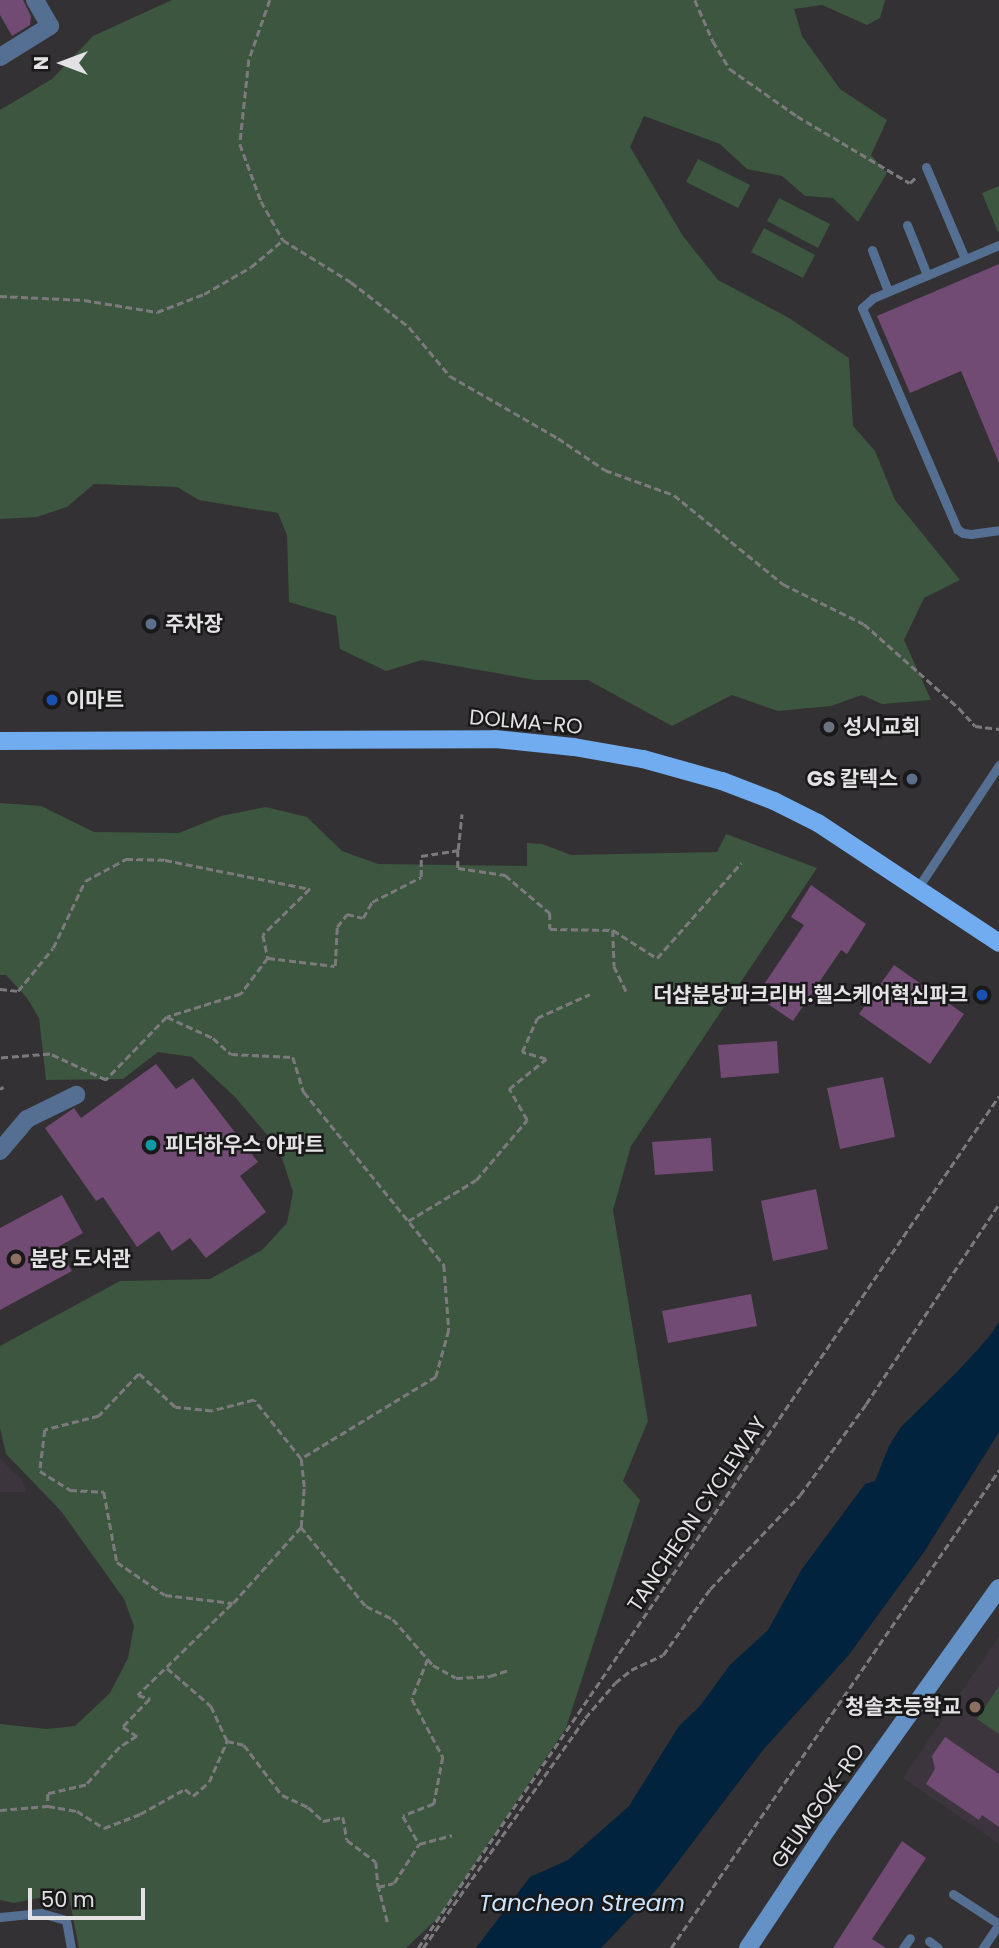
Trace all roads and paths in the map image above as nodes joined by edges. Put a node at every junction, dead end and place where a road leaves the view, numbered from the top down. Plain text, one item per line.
1 (35, 0) edge
2 (270, 0) edge
3 (695, 0) edge
4 (0, 57) edge
5 (926, 167) joint
6 (907, 225) dead end
7 (283, 240) junction
8 (999, 245) edge
9 (872, 250) dead end
10 (965, 259) junction
11 (927, 275) junction
12 (888, 291) junction
13 (0, 296) edge
14 (999, 530) edge
15 (999, 729) edge
16 (0, 741) edge
17 (999, 765) edge
18 (462, 814) dead end
19 (457, 850) junction
20 (741, 863) dead end
21 (917, 889) junction
22 (613, 930) junction
23 (999, 943) edge
24 (268, 958) junction
25 (0, 989) edge
26 (627, 993) dead end
27 (590, 994) dead end
28 (167, 1017) junction
29 (0, 1058) edge
30 (76, 1096) dead end
31 (999, 1096) edge
32 (0, 1151) edge
33 (999, 1204) edge
34 (408, 1221) junction
35 (301, 1460) junction
36 (999, 1470) edge
37 (301, 1527) junction
38 (999, 1588) edge
39 (233, 1603) junction
40 (428, 1659) junction
41 (167, 1668) junction
42 (509, 1670) dead end
43 (228, 1741) junction
44 (48, 1806) junction
45 (0, 1810) edge
46 (452, 1835) dead end
47 (419, 1844) junction
48 (378, 1887) junction
49 (953, 1894) dead end
50 (0, 1917) edge
51 (387, 1922) dead end
52 (910, 1938) dead end
53 (929, 1941) dead end
54 (71, 1948) edge
55 (418, 1948) edge
56 (423, 1948) edge
57 (671, 1948) edge
58 (748, 1948) edge
59 (903, 1948) edge
60 (939, 1948) edge
61 (983, 1948) edge

1 - 4 street
2 - 7 path
3 - 5 path
5 - 10 lane
6 - 11 lane
7 - 13 path
7 - 15 path
8 - 10 lane
9 - 12 lane
10 - 11 lane
11 - 12 lane
12 - 14 lane
16 - 21 main road, DOLMA-RO
17 - 21 lane
18 - 19 path
19 - 22 path
19 - 24 path
20 - 22 path
21 - 23 main road, DOLMA-RO
22 - 26 path
24 - 25 path
24 - 28 path
27 - 34 path
28 - 29 path
28 - 34 path
30 - 32 street
31 - 55 path, TANCHEON CYCLEWAY
33 - 56 path
34 - 35 path
35 - 37 path
35 - 39 path
36 - 57 path
37 - 39 path
37 - 40 path
38 - 58 main road, GEUMGOK-RO
39 - 41 path
40 - 42 path
40 - 47 path
41 - 43 path
41 - 44 path
43 - 44 path
43 - 48 path
44 - 45 path
46 - 47 path
47 - 48 path
48 - 51 path
49 - 61 lane
50 - 54 lane
52 - 59 lane
53 - 60 lane

